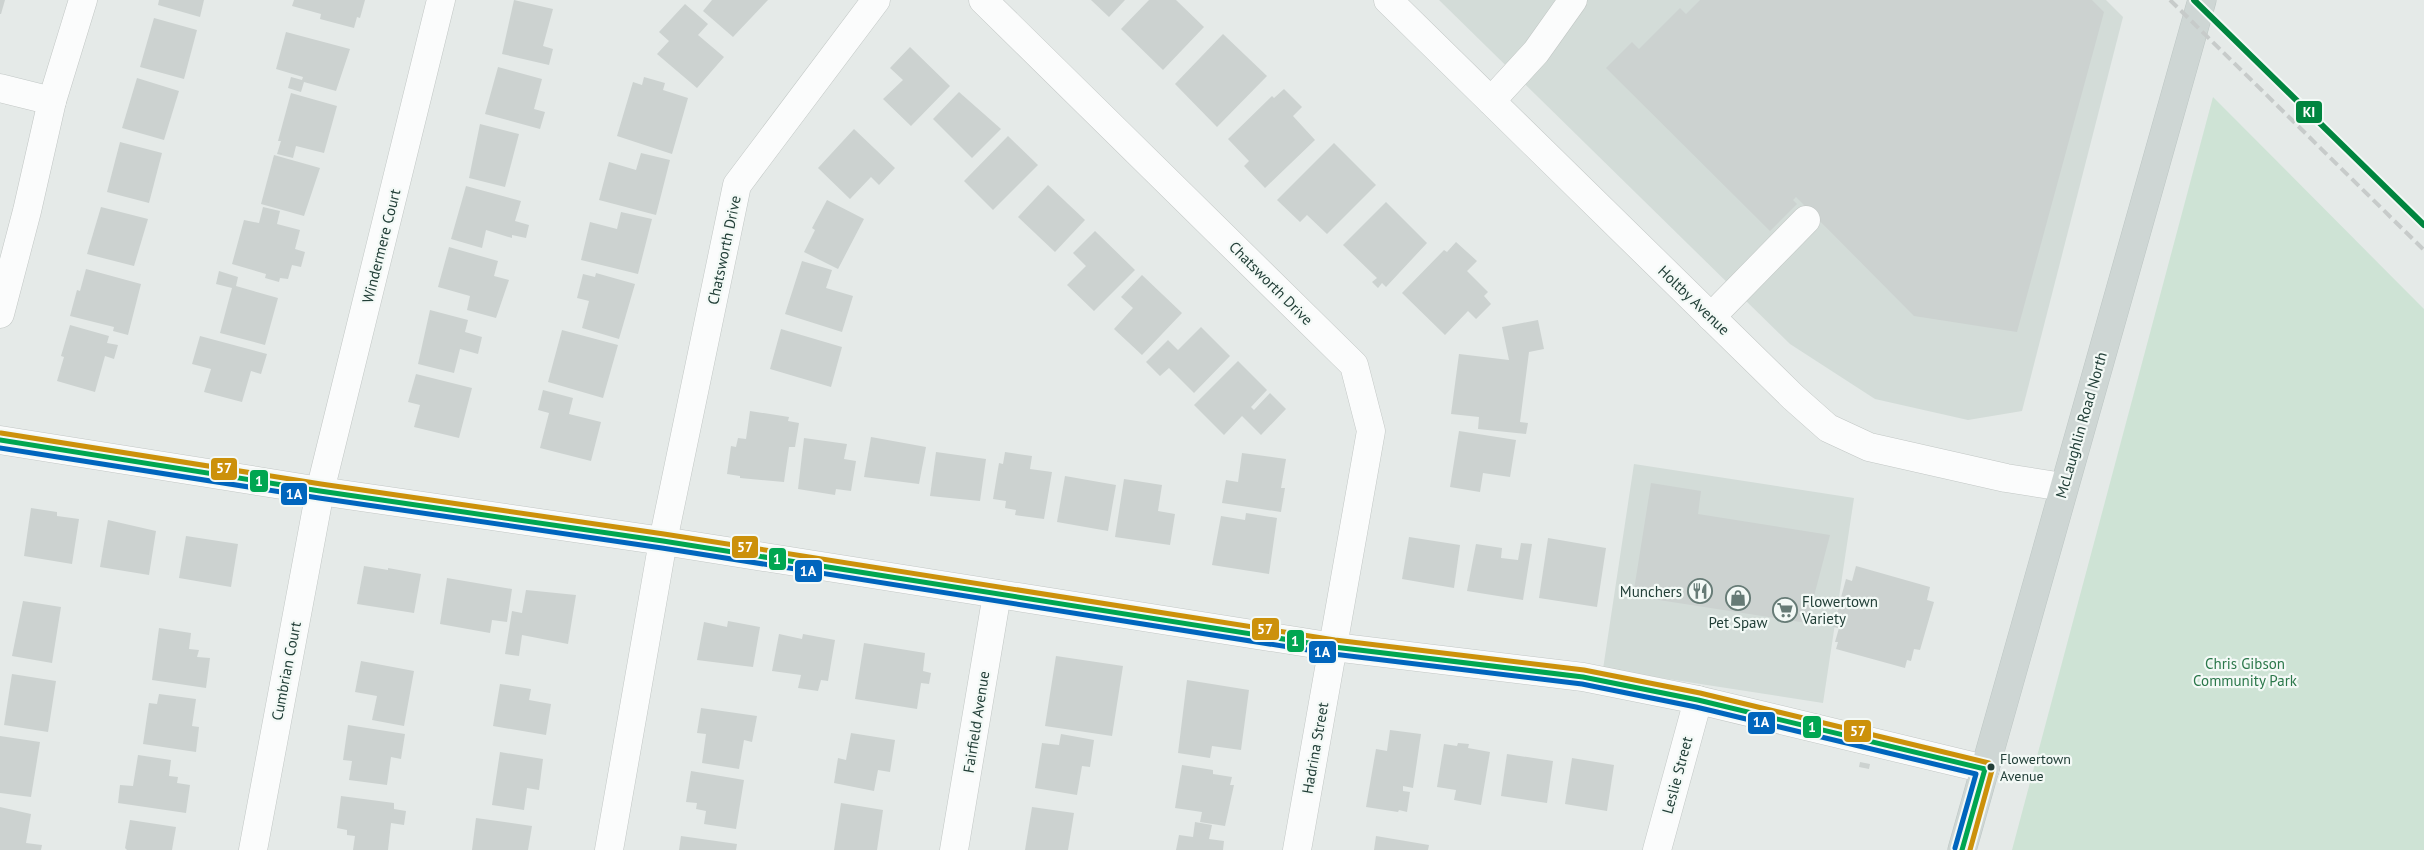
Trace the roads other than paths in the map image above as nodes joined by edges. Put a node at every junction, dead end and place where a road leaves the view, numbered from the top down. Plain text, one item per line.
1 (83, 0) edge
2 (441, 0) edge
3 (876, 0) edge
4 (983, 0) edge
5 (1388, 0) edge
6 (1572, 0) edge
7 (2202, 0) edge
8 (0, 88) edge
9 (52, 101) junction
10 (1491, 101) junction
11 (1806, 220) dead end
12 (0, 314) edge
13 (1711, 317) junction
14 (0, 440) edge
15 (2063, 487) junction
16 (320, 491) junction
17 (663, 541) junction
18 (997, 594) junction
19 (1334, 647) junction
20 (1698, 700) junction
21 (1985, 770) junction
22 (252, 850) edge
23 (609, 850) edge
24 (954, 850) edge
25 (1296, 850) edge
26 (1657, 850) edge
27 (1962, 850) edge

1 - 9 street
2 - 16 street, Windermere Court
3 - 17 street, Chatsworth Drive
4 - 19 street, Chatsworth Drive
5 - 10 street, Holtby Avenue
6 - 10 street
7 - 15 main road, McLaughlin Road North
8 - 9 street
9 - 12 street
10 - 13 street, Holtby Avenue
11 - 13 street
13 - 15 street, Holtby Avenue
14 - 16 street
15 - 21 main road, McLaughlin Road North
16 - 17 street
16 - 22 street, Cumbrian Court
17 - 18 street
17 - 23 street
18 - 19 street
18 - 24 street, Fairfield Avenue
19 - 20 street
19 - 25 street, Hadrina Street
20 - 21 street
20 - 26 street, Leslie Street
21 - 27 main road, McLaughlin Road North

